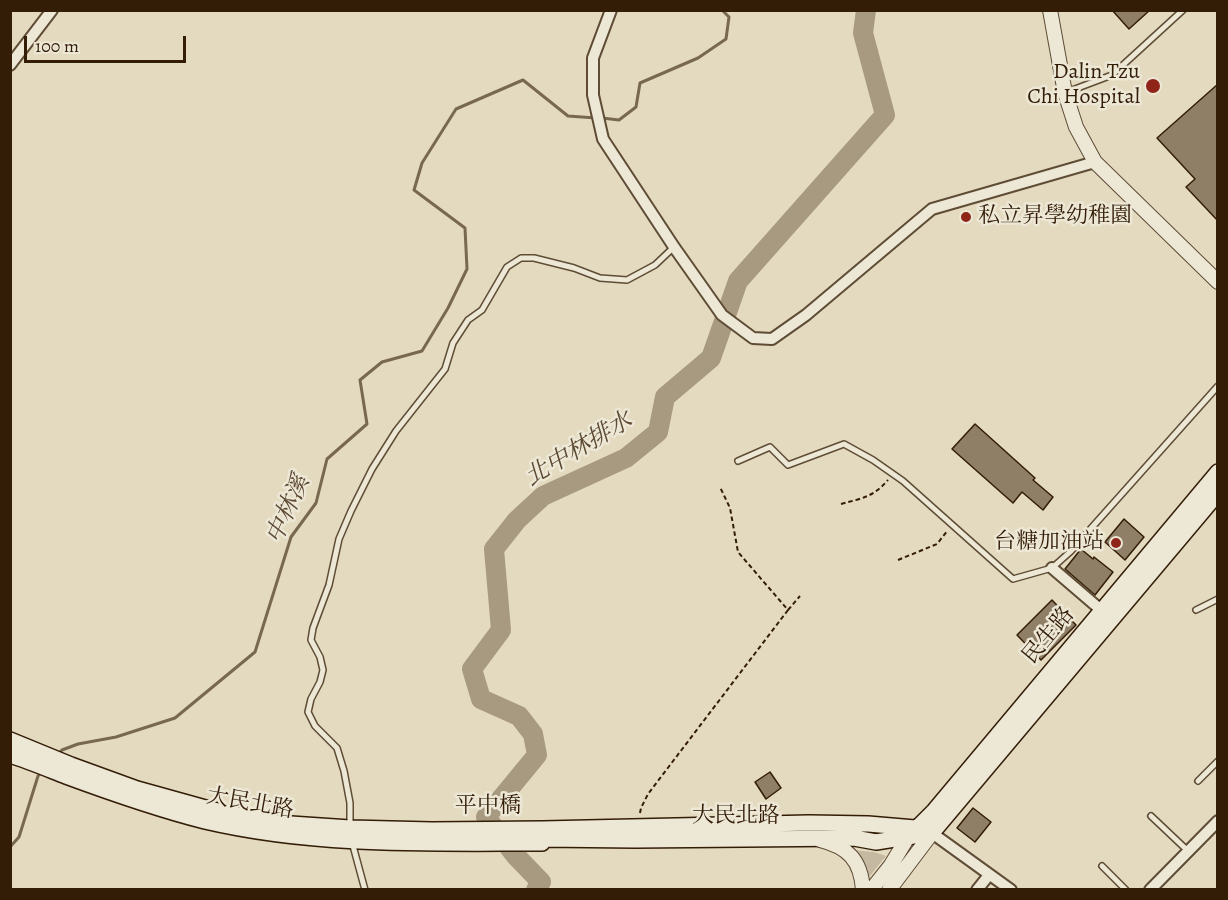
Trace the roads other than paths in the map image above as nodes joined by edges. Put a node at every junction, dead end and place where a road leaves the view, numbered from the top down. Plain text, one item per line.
1 (52, 10) edge
2 (611, 10) edge
3 (1050, 10) edge
4 (1183, 10) edge
5 (10, 65) edge
6 (1065, 93) junction
7 (1095, 162) junction
8 (674, 247) junction
9 (1218, 282) edge
10 (1218, 386) edge
11 (738, 461) dead end
12 (1218, 472) edge
13 (1218, 493) edge
14 (1052, 568) junction
15 (1218, 599) edge
16 (1196, 609) dead end
17 (1101, 610) junction
18 (14, 749) edge
19 (1218, 761) edge
20 (1198, 781) dead end
21 (1151, 816) dead end
22 (1218, 821) edge
23 (351, 834) junction
24 (432, 836) joint
25 (542, 836) junction
26 (919, 836) junction
27 (815, 839) junction
28 (1188, 851) junction
29 (1101, 866) dead end
30 (989, 874) junction
31 (365, 890) edge
32 (863, 890) edge
33 (871, 890) edge
34 (888, 890) edge
35 (977, 890) edge
36 (1011, 890) edge
37 (1126, 890) edge
38 (1150, 890) edge

1 - 5 street
2 - 8 street
3 - 6 street
4 - 6 lane
6 - 7 street
7 - 8 street
7 - 9 street
8 - 23 lane
10 - 14 lane
11 - 14 lane
12 - 17 main road, 民生路
13 - 26 main road, 民生路
14 - 17 street
15 - 16 lane
17 - 26 main road, 民生路
18 - 23 main road, 大民北路
19 - 20 lane
21 - 28 lane
22 - 28 street
23 - 24 main road, 大民北路
23 - 31 lane
24 - 25 main road, 平中橋
25 - 26 main road, 大民北路
25 - 27 main road, 大民北路
26 - 27 main road, 大民北路
26 - 30 street
26 - 33 street
26 - 34 street, 民生路
27 - 32 street
28 - 38 street
29 - 37 lane
30 - 35 street
30 - 36 street

